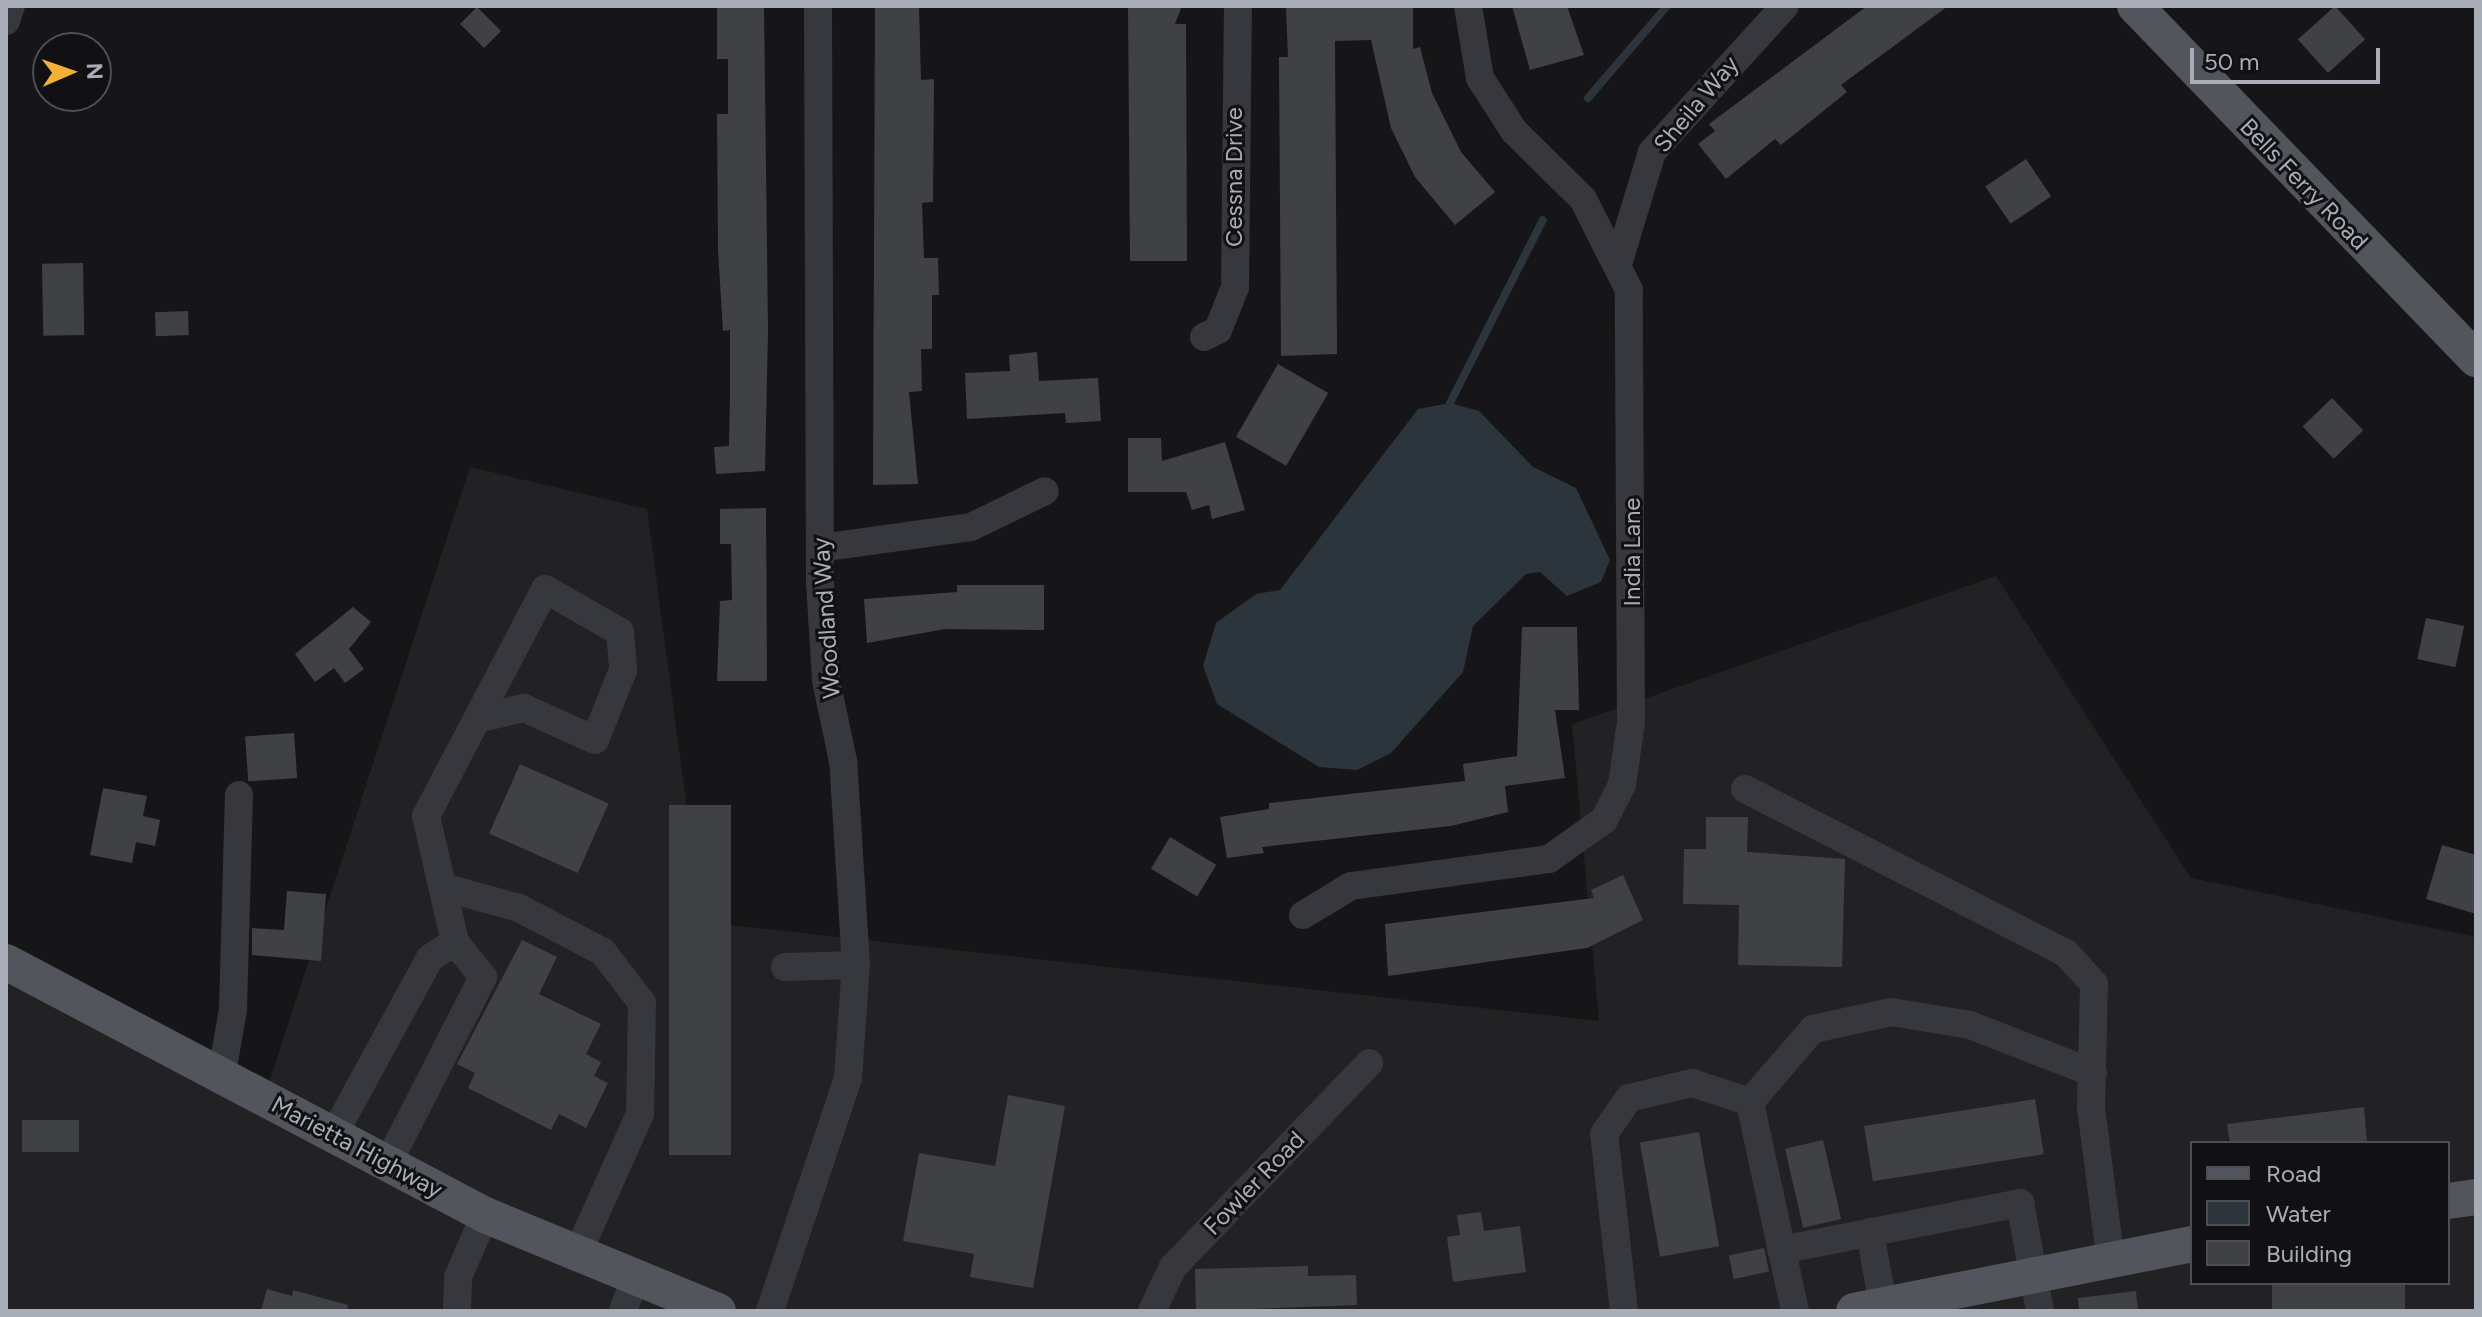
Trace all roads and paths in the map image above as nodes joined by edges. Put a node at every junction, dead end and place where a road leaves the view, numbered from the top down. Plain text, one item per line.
1 (11, 6) edge
2 (818, 6) edge
3 (1238, 6) edge
4 (1468, 6) edge
5 (1785, 6) edge
6 (2135, 6) edge
7 (6, 21) edge
8 (1618, 264) junction
9 (1204, 337) dead end
10 (2476, 359) edge
11 (1045, 491) dead end
12 (820, 548) junction
13 (481, 718) junction
14 (1745, 789) dead end
15 (239, 795) dead end
16 (443, 887) junction
17 (1303, 915) dead end
18 (455, 942) junction
19 (6, 962) edge
20 (856, 965) junction
21 (785, 967) dead end
22 (1369, 1063) dead end
23 (222, 1073) junction
24 (2093, 1073) junction
25 (1750, 1102) junction
26 (334, 1134) junction
27 (388, 1163) junction
28 (2476, 1197) edge
29 (2450, 1201) edge
30 (485, 1215) junction
31 (1870, 1232) junction
32 (2190, 1244) edge
33 (1781, 1250) junction
34 (576, 1257) junction
35 (2111, 1262) junction
36 (628, 1296) edge
37 (2036, 1296) edge
38 (1868, 1310) edge
39 (457, 1311) edge
40 (718, 1311) edge
41 (770, 1311) edge
42 (1152, 1311) edge
43 (1624, 1311) edge
44 (1795, 1311) edge

1 - 7 street
2 - 12 street, Woodland Way
3 - 9 street, Cessna Drive
4 - 8 street, India Lane
5 - 8 street, Sheila Way
6 - 10 main road, Bells Ferry Road
8 - 17 street, India Lane
11 - 12 street
12 - 20 street, Woodland Way
13 - 13 street
13 - 16 street
14 - 24 street
15 - 23 street
16 - 18 street
16 - 34 street
18 - 26 street
18 - 27 street
19 - 23 main road, Marietta Highway
20 - 21 street
20 - 41 street, Woodland Way
22 - 42 street, Fowler Road
23 - 26 main road, Marietta Highway
24 - 25 street
24 - 35 street
25 - 33 street
25 - 43 street
26 - 27 main road, Marietta Highway
27 - 30 main road, Marietta Highway
28 - 29 main road
30 - 34 main road, Marietta Highway
30 - 39 street
31 - 33 street
31 - 37 street
31 - 38 street
32 - 35 main road
33 - 44 street
34 - 36 main road, Marietta Highway
35 - 37 main road
36 - 40 main road, Marietta Highway
37 - 38 main road

